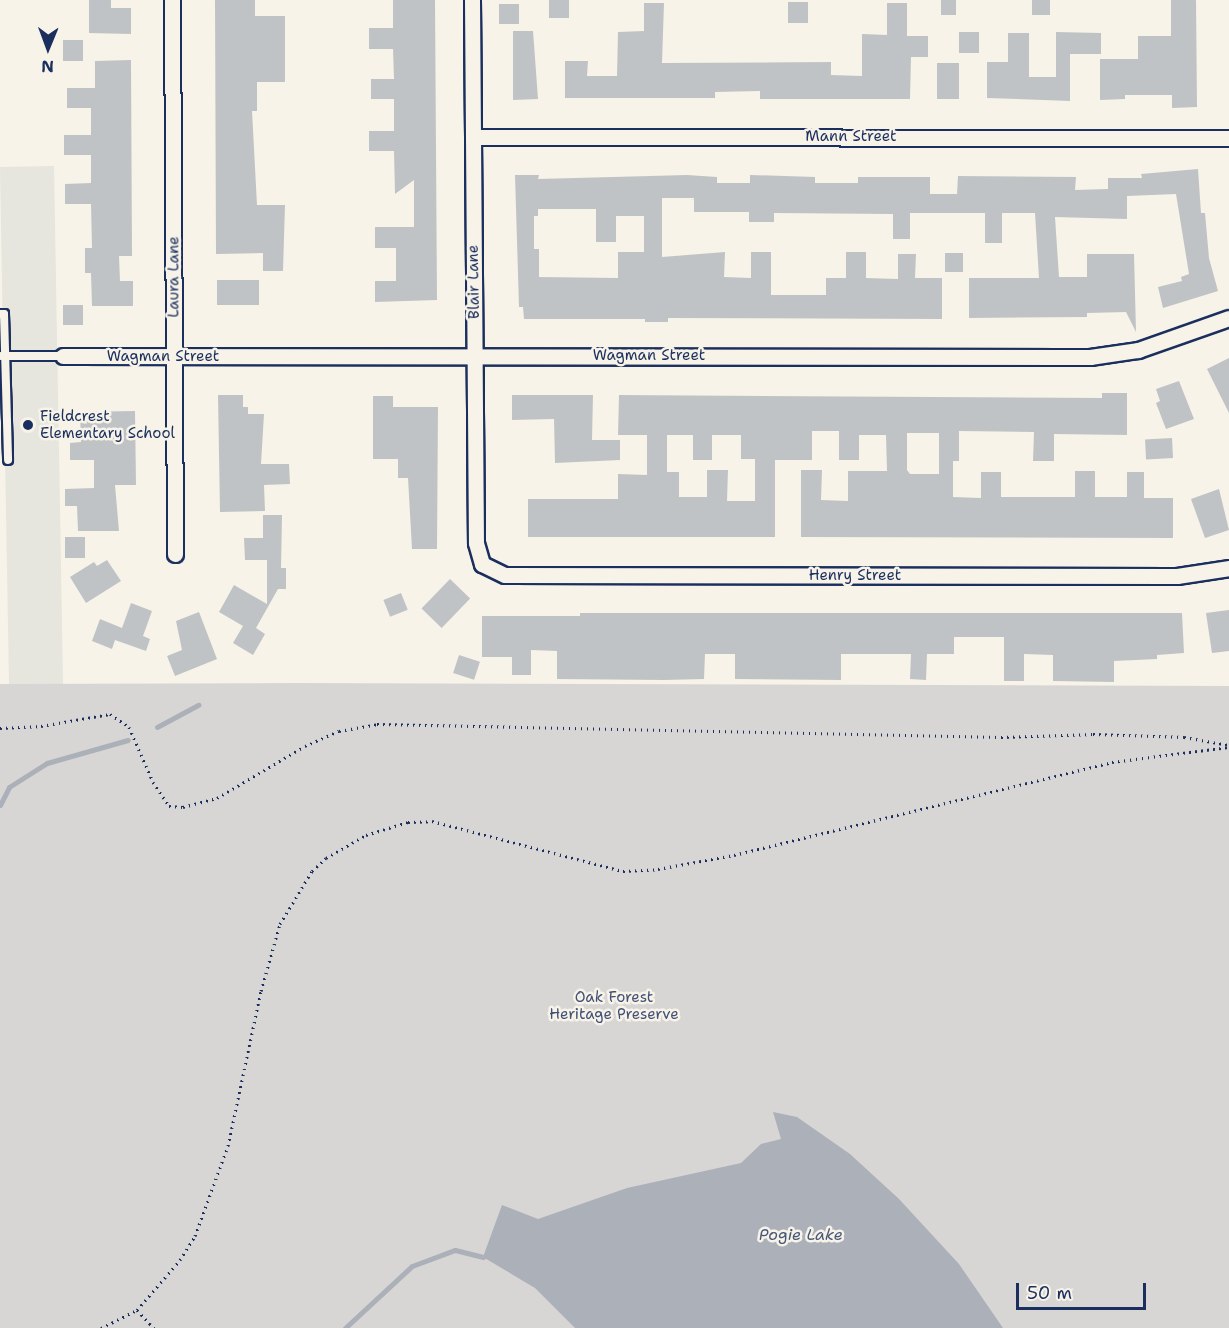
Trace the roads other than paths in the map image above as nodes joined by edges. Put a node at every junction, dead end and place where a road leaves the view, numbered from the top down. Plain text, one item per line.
1 (172, 0) edge
2 (472, 0) edge
3 (473, 137) junction
4 (1229, 138) edge
5 (0, 314) edge
6 (1229, 318) edge
7 (2, 356) edge
8 (63, 356) joint
9 (475, 356) junction
10 (174, 358) junction
11 (8, 460) dead end
12 (175, 554) dead end
13 (482, 564) joint
14 (1229, 568) edge

1 - 10 street, Laura Lane
2 - 3 street, Blair Lane
3 - 4 street, Mann Street
3 - 9 street, Blair Lane
5 - 7 lane
6 - 9 street, Wagman Street
7 - 8 lane
7 - 11 lane
8 - 10 street, Wagman Street
9 - 10 street, Wagman Street
9 - 13 street, Blair Lane
10 - 12 street, Laura Lane
13 - 14 street, Henry Street

